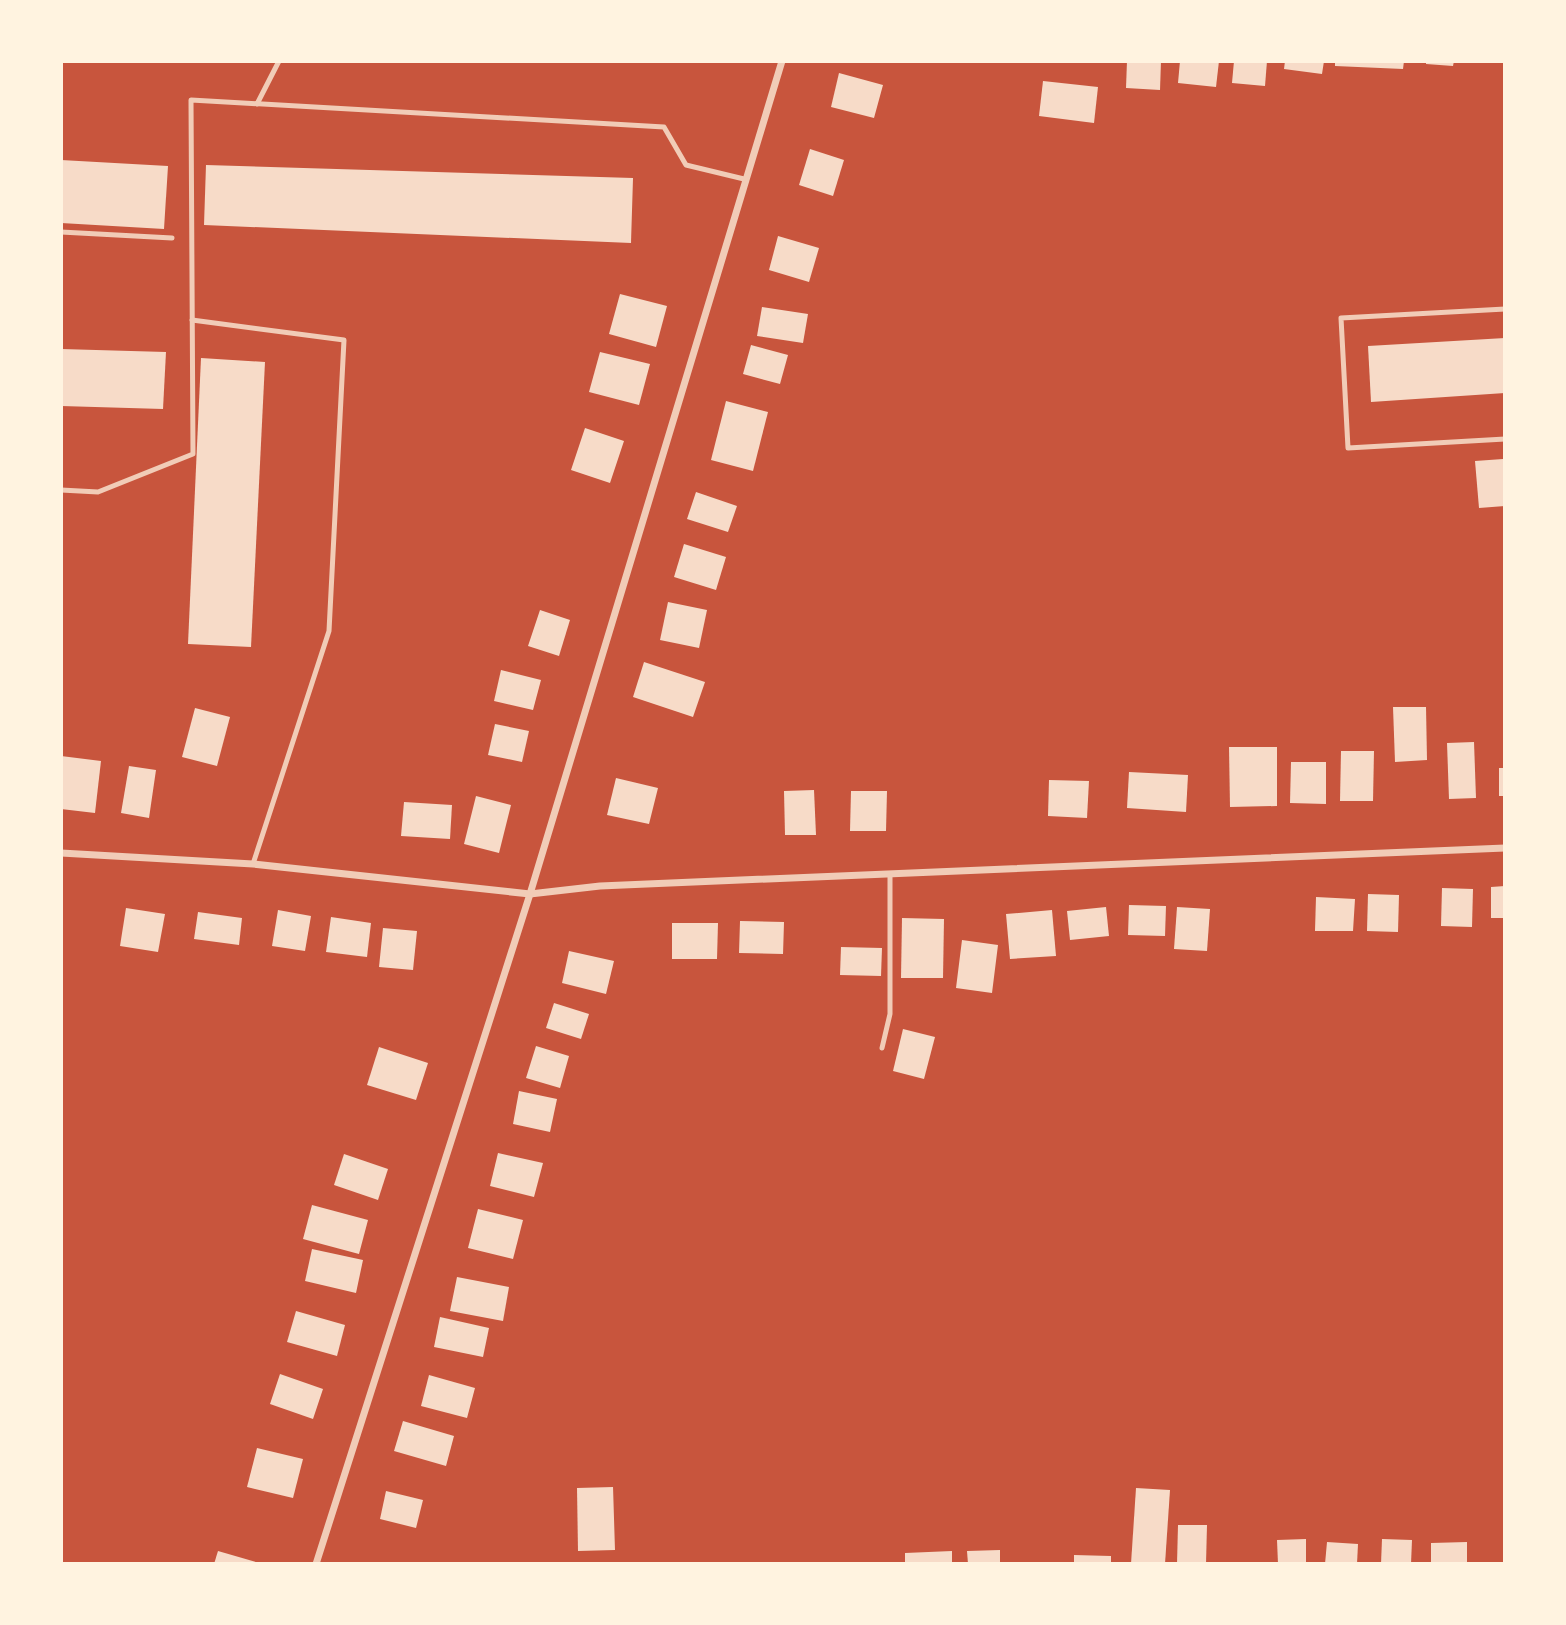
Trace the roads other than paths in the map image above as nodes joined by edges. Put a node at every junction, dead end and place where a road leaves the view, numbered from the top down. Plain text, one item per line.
1 (279, 61) edge
2 (782, 61) edge
3 (257, 104) junction
4 (744, 179) junction
5 (61, 232) edge
6 (172, 238) dead end
7 (1505, 309) edge
8 (192, 320) junction
9 (1505, 439) edge
10 (61, 489) edge
11 (1505, 848) edge
12 (61, 853) edge
13 (253, 864) junction
14 (890, 874) junction
15 (530, 894) junction
16 (882, 1048) dead end
17 (316, 1564) edge

1 - 3 lane
2 - 4 street
3 - 4 lane
3 - 8 lane
4 - 15 street
5 - 6 lane
7 - 9 lane
8 - 10 lane
8 - 13 lane
11 - 14 street
12 - 13 street
13 - 15 street
14 - 15 street
14 - 16 lane
15 - 17 street

